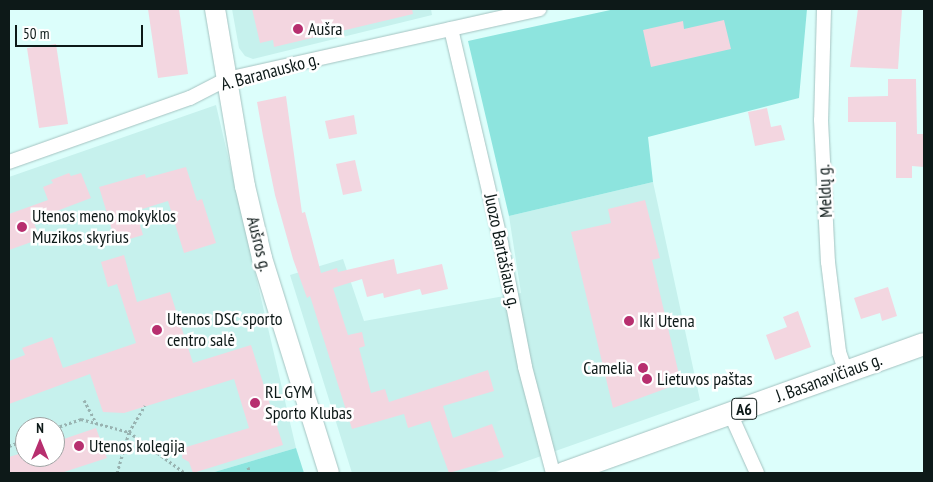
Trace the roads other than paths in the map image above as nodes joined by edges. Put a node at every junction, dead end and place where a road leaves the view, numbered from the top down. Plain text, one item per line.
1 (215, 9) edge
2 (539, 9) edge
3 (824, 9) edge
4 (450, 30) junction
5 (227, 79) junction
6 (9, 162) edge
7 (924, 344) edge
8 (846, 372) junction
9 (730, 413) junction
10 (329, 473) edge
11 (553, 473) edge
12 (564, 473) edge
13 (757, 473) edge

1 - 5 street, Aušros g.
2 - 4 street, A. Baranausko g.
3 - 8 street, Meldų g.
4 - 5 street, A. Baranausko g.
4 - 11 street, Juozo Bartašiaus g.
5 - 6 street, A. Baranausko g.
5 - 10 street, Aušros g.
7 - 8 main road, J. Basanavičiaus g. / A6
8 - 9 main road, J. Basanavičiaus g. / A6
9 - 12 main road, J. Basanavičiaus g. / A6
9 - 13 street

